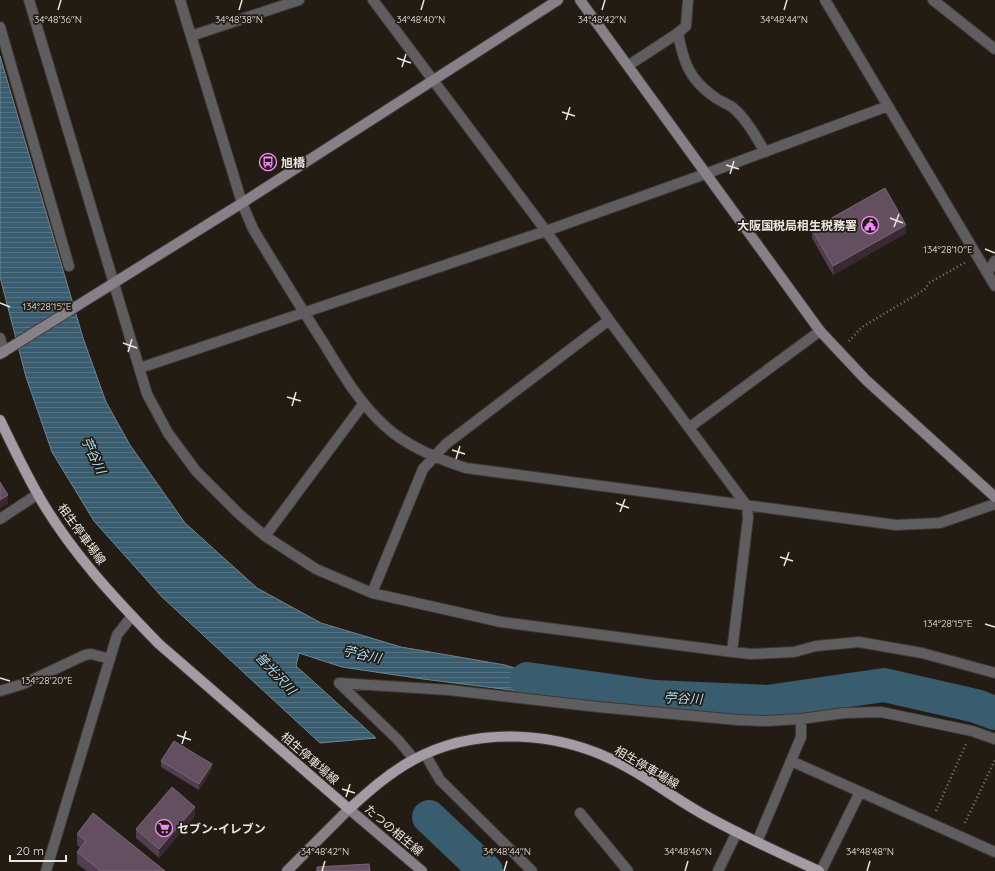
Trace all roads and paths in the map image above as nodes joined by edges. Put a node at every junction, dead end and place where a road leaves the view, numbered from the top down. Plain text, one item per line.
1 (29, 0) edge
2 (180, 0) edge
3 (299, 0) edge
4 (373, 0) edge
5 (558, 0) edge
6 (580, 0) edge
7 (688, 0) edge
8 (825, 0) edge
9 (933, 0) edge
10 (0, 27) edge
11 (678, 33) junction
12 (191, 36) junction
13 (995, 49) edge
14 (628, 65) junction
15 (434, 81) junction
16 (888, 106) junction
17 (765, 152) junction
18 (705, 174) junction
19 (242, 203) junction
20 (546, 231) junction
21 (977, 256) junction
22 (995, 261) edge
23 (69, 266) dead end
24 (988, 273) junction
25 (114, 283) junction
26 (995, 286) edge
27 (305, 313) junction
28 (609, 320) junction
29 (820, 331) junction
30 (0, 338) edge
31 (5, 351) edge
32 (842, 355) junction
33 (140, 368) junction
34 (364, 403) junction
35 (0, 420) edge
36 (690, 427) junction
37 (434, 456) junction
38 (38, 494) junction
39 (995, 497) edge
40 (995, 504) edge
41 (747, 506) junction
42 (0, 519) edge
43 (265, 536) junction
44 (372, 593) junction
45 (132, 616) junction
46 (732, 652) junction
47 (110, 659) junction
48 (995, 674) edge
49 (0, 691) edge
50 (801, 719) junction
51 (972, 731) junction
52 (995, 739) edge
53 (425, 754) junction
54 (414, 759) junction
55 (995, 760) edge
56 (791, 761) junction
57 (860, 792) junction
58 (349, 809) junction
59 (580, 813) dead end
60 (930, 823) junction
61 (737, 832) junction
62 (959, 836) junction
63 (757, 842) junction
64 (995, 852) edge
65 (46, 871) edge
66 (287, 871) edge
67 (422, 871) edge
68 (532, 871) edge
69 (628, 871) edge
70 (718, 871) edge
71 (820, 871) edge

1 - 25 street
2 - 12 street
3 - 12 street
4 - 15 street
5 - 15 street
6 - 14 street
7 - 11 street
8 - 16 street
9 - 13 street
10 - 23 street
11 - 14 street
11 - 17 street
12 - 19 street
14 - 18 street
15 - 19 street
15 - 20 street
16 - 17 street
16 - 21 street
17 - 18 street
18 - 20 street
18 - 29 street
19 - 25 street
19 - 27 street
20 - 27 street
20 - 28 street
21 - 24 street
21 - 32 path
22 - 24 street
24 - 26 street
25 - 31 street
25 - 33 street
27 - 33 street
27 - 34 street
28 - 36 street
28 - 37 street
29 - 32 street
29 - 36 street
30 - 31 street
32 - 39 street
33 - 43 street
34 - 37 street
34 - 43 street
35 - 38 main road, 相生停車場線
36 - 41 street
37 - 41 street
37 - 44 street
38 - 42 street
38 - 45 main road, 相生停車場線
40 - 41 street
41 - 46 street
43 - 44 street
44 - 46 street
45 - 47 street
45 - 58 main road, 相生停車場線
46 - 48 street
47 - 49 street
47 - 65 street
50 - 51 street
50 - 54 street
50 - 56 street
51 - 52 street
51 - 60 path
53 - 54 main road, 相生停車場線
53 - 61 main road, 相生停車場線
53 - 68 street
54 - 58 main road, 相生停車場線
55 - 62 path
56 - 57 street
56 - 63 street
57 - 60 street
57 - 71 street
58 - 66 street
58 - 67 street, たつの相生線
59 - 69 street
60 - 62 street
61 - 63 main road, 相生停車場線
61 - 70 street
62 - 64 street
63 - 71 main road, 相生停車場線

